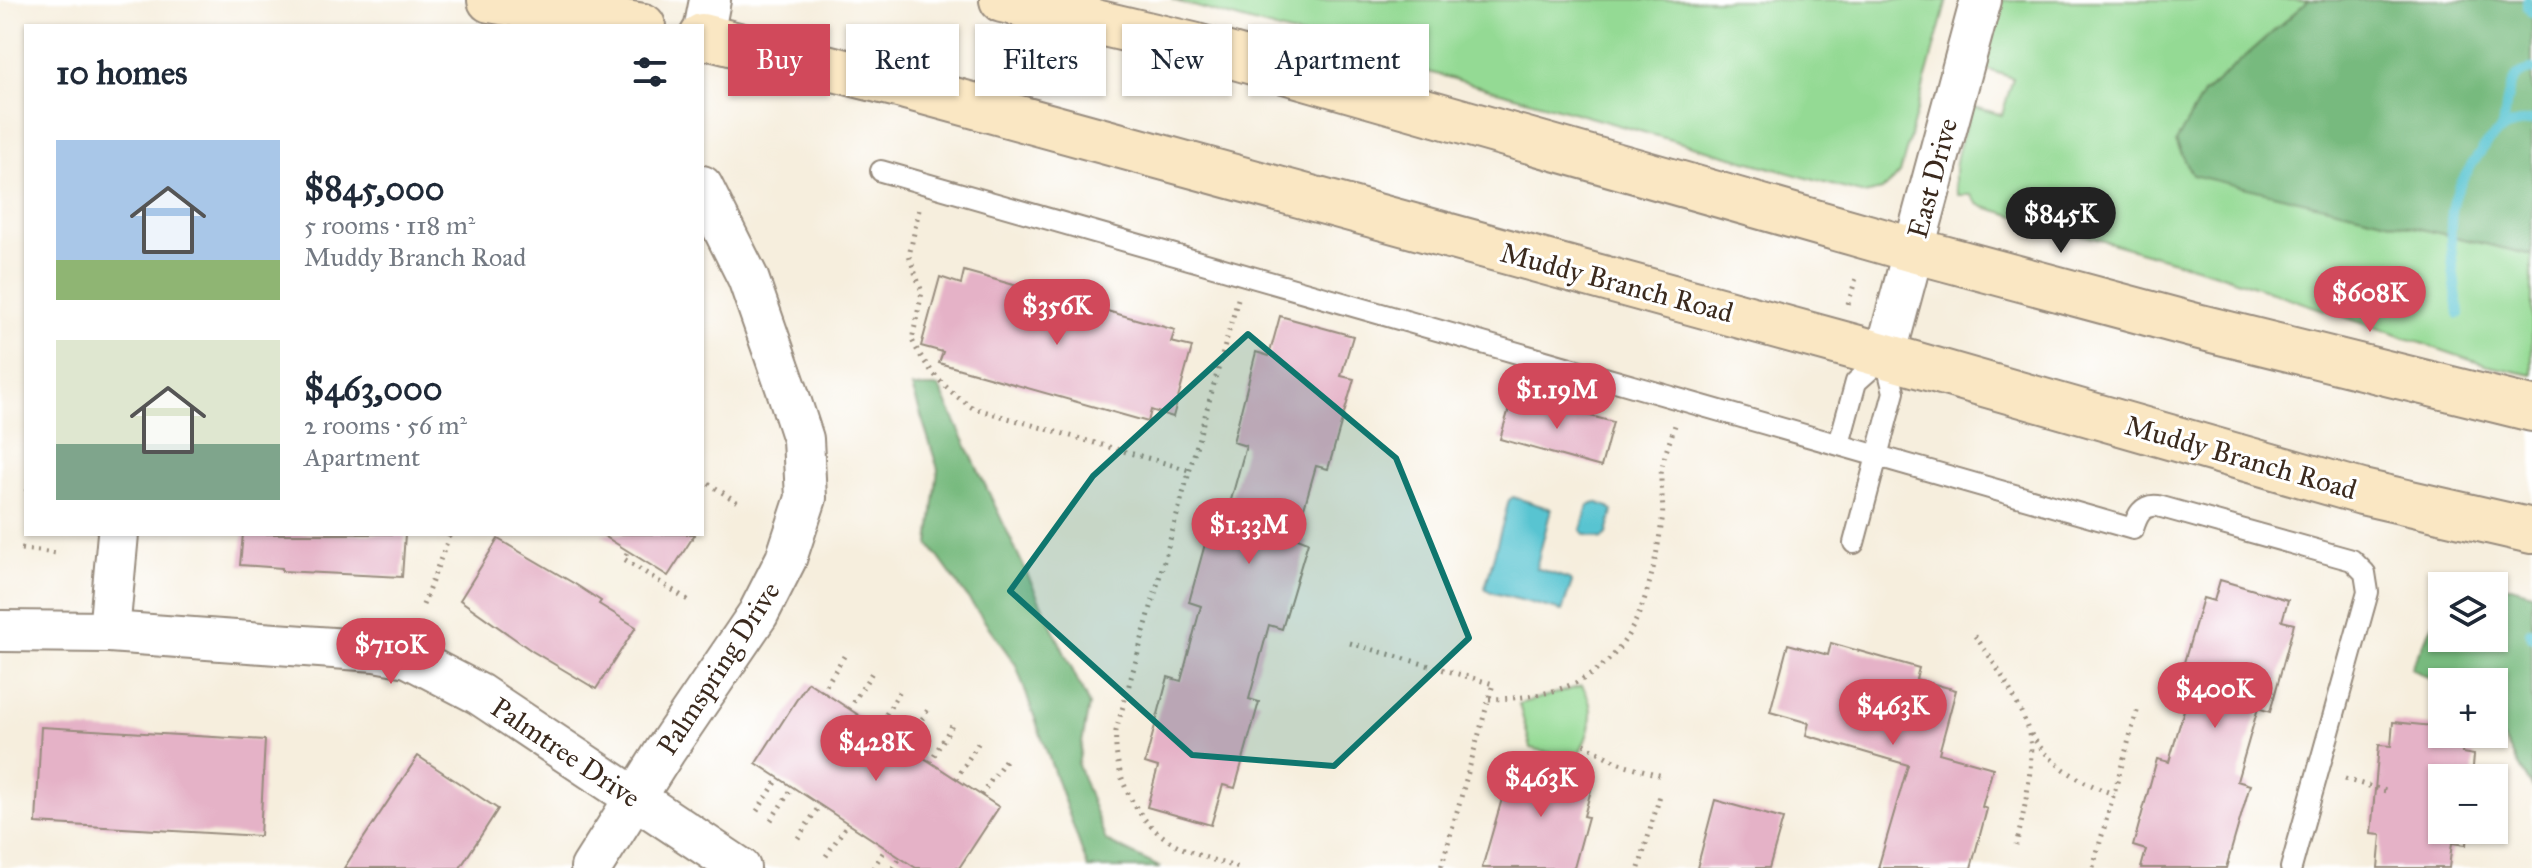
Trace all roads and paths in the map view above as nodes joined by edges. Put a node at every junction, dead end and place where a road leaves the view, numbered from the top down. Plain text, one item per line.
1 (490, 0) edge
2 (1002, 0) edge
3 (1981, 0) edge
4 (631, 24) edge
5 (704, 28) edge
6 (881, 171) dead end
7 (927, 184) junction
8 (704, 190) edge
9 (1913, 250) junction
10 (1861, 263) dead end
11 (1245, 275) junction
12 (1847, 305) dead end
13 (1885, 356) junction
14 (2532, 409) edge
15 (1677, 421) dead end
16 (1839, 444) junction
17 (1877, 455) junction
18 (1189, 470) junction
19 (704, 480) edge
20 (740, 504) dead end
21 (2532, 531) edge
22 (118, 536) edge
23 (449, 536) edge
24 (1854, 543) dead end
25 (21, 549) dead end
26 (57, 553) dead end
27 (627, 553) dead end
28 (688, 600) dead end
29 (423, 605) dead end
30 (0, 631) edge
31 (109, 632) junction
32 (1975, 636) dead end
33 (1350, 643) dead end
34 (846, 653) dead end
35 (873, 671) dead end
36 (901, 689) dead end
37 (822, 692) dead end
38 (1489, 699) junction
39 (929, 708) dead end
40 (2138, 708) dead end
41 (849, 709) dead end
42 (953, 724) dead end
43 (2026, 726) junction
44 (878, 728) dead end
45 (979, 742) dead end
46 (1584, 744) dead end
47 (905, 746) dead end
48 (1006, 759) dead end
49 (930, 762) dead end
50 (1665, 777) dead end
51 (779, 778) dead end
52 (956, 779) dead end
53 (2361, 784) dead end
54 (793, 787) dead end
55 (2386, 791) dead end
56 (1661, 792) dead end
57 (2114, 794) junction
58 (981, 795) dead end
59 (634, 797) junction
60 (820, 805) dead end
61 (757, 811) dead end
62 (771, 820) dead end
63 (848, 823) dead end
64 (798, 838) dead end
65 (2016, 845) dead end
66 (886, 848) dead end
67 (826, 856) dead end
68 (900, 858) dead end
69 (2093, 867) edge
70 (591, 868) edge
71 (740, 868) edge
72 (873, 868) edge
73 (893, 868) edge
74 (1239, 868) edge
75 (1441, 868) edge
76 (1639, 868) edge
77 (2291, 868) edge

1 - 4 main road
2 - 9 main road
3 - 9 street, East Drive
5 - 13 main road, Muddy Branch Road
6 - 7 lane
7 - 11 lane
7 - 18 path
8 - 59 street, Palmspring Drive
9 - 13 street, East Drive
9 - 14 main road
10 - 12 path
11 - 16 lane
11 - 18 path
13 - 16 lane
13 - 17 lane
13 - 21 main road, Muddy Branch Road
15 - 38 path
16 - 17 lane
17 - 24 lane
17 - 77 lane
18 - 74 path
19 - 20 path
22 - 31 street
23 - 29 path
25 - 26 path
27 - 28 path
30 - 31 street, Palmtree Drive
31 - 59 street, Palmtree Drive
32 - 43 path
33 - 38 path
34 - 37 path
35 - 41 path
36 - 44 path
38 - 75 path
39 - 47 path
40 - 57 path
42 - 49 path
43 - 57 path
43 - 65 path
45 - 52 path
46 - 50 path
48 - 58 path
51 - 61 path
53 - 55 path
54 - 62 path
56 - 76 path
57 - 69 path
59 - 70 street, Palmspring Drive
59 - 71 street, Palmtree Drive
60 - 64 path
63 - 67 path
66 - 72 path
68 - 73 path

